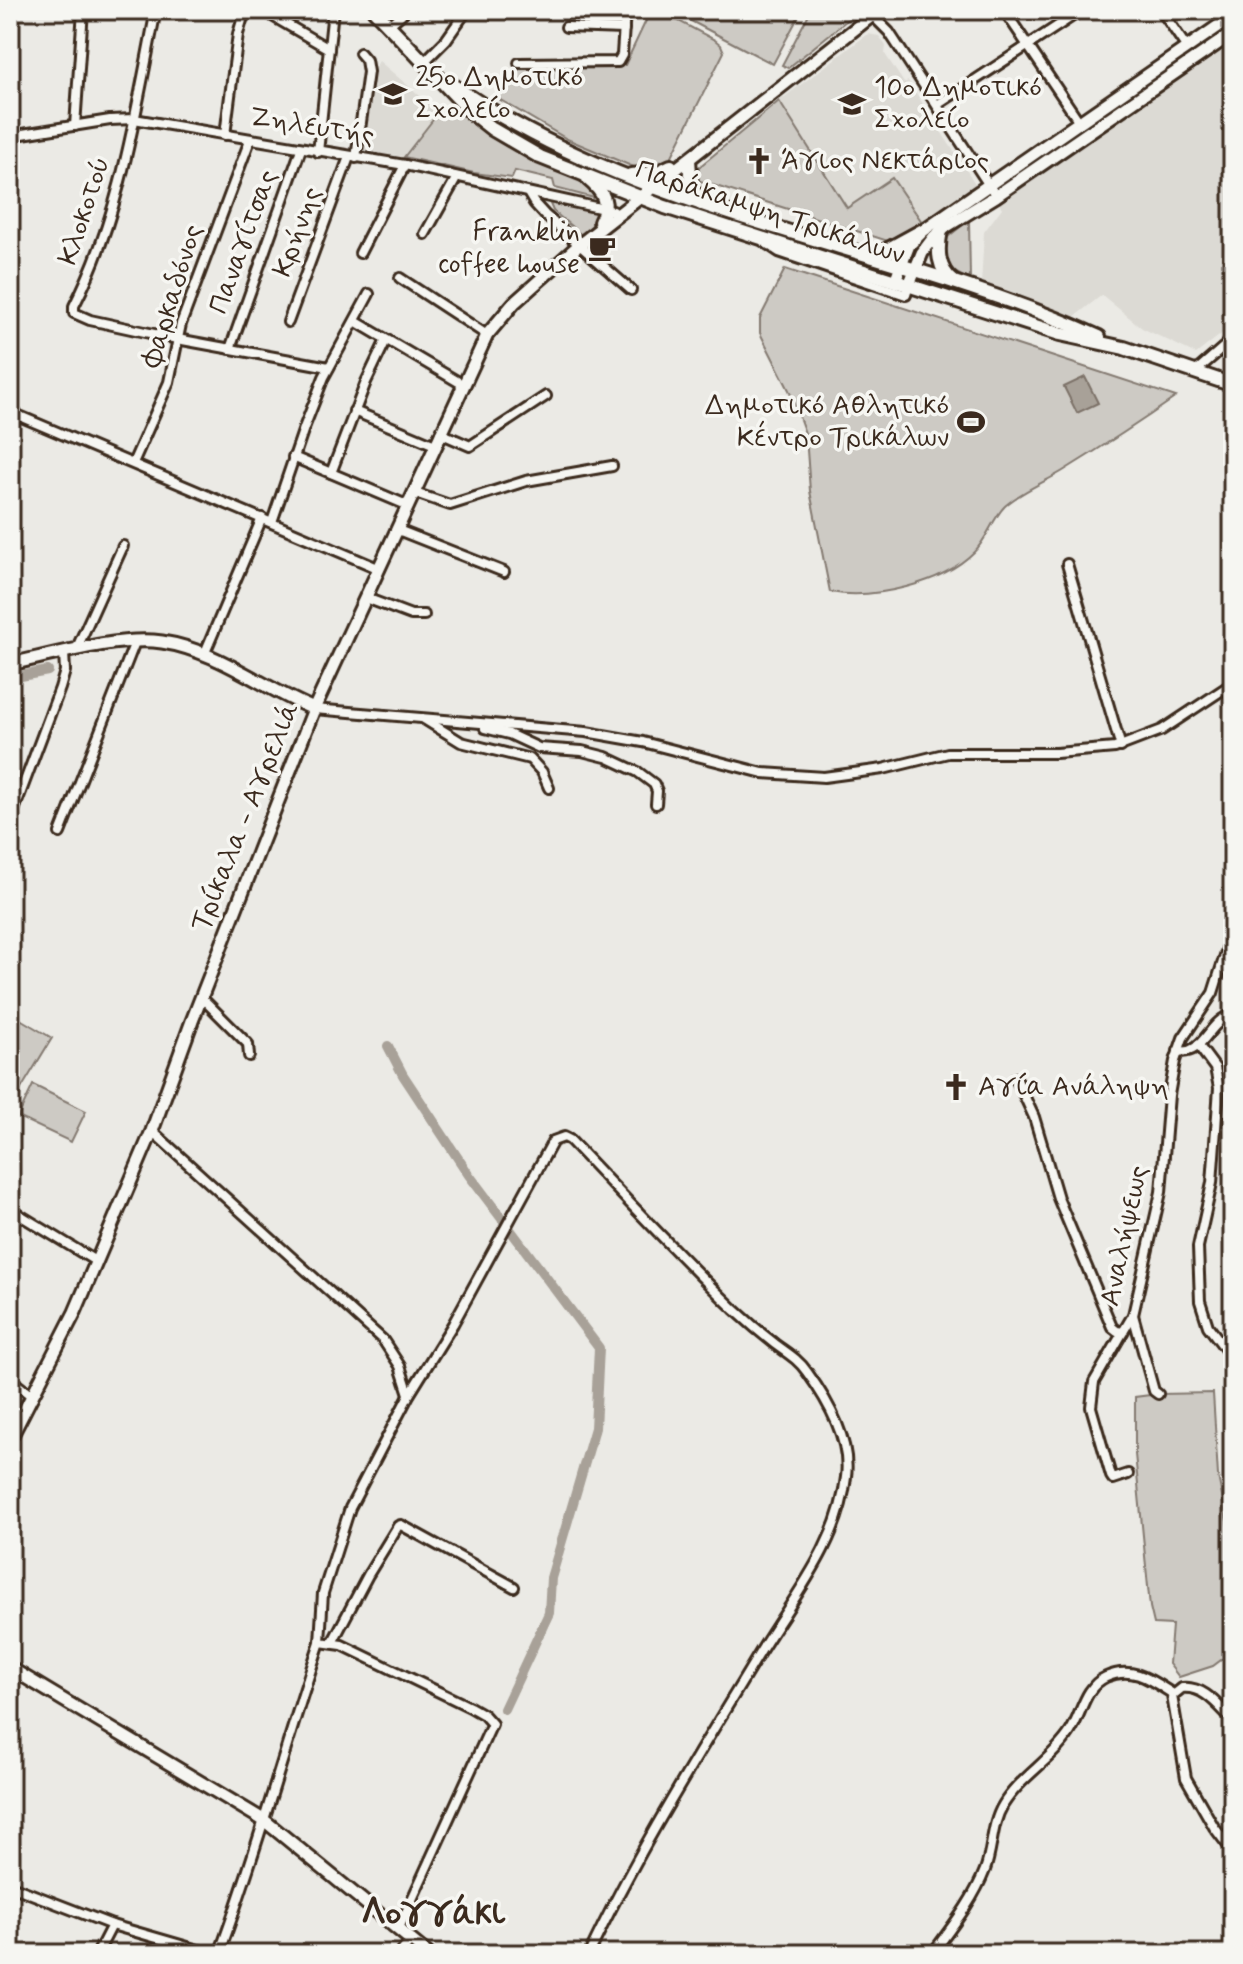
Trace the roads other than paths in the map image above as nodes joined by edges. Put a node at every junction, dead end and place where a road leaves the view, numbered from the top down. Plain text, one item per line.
1 (83, 10) edge
2 (156, 10) edge
3 (245, 10) edge
4 (262, 10) edge
5 (333, 10) edge
6 (374, 10) edge
7 (406, 10) edge
8 (467, 10) edge
9 (625, 10) edge
10 (1004, 10) edge
11 (1082, 10) edge
12 (1161, 10) edge
13 (873, 11) edge
14 (1233, 16) edge
15 (388, 26) junction
16 (566, 27) dead end
17 (624, 29) junction
18 (1233, 33) edge
19 (1028, 46) junction
20 (1187, 48) junction
21 (329, 49) junction
22 (360, 53) dead end
23 (519, 63) dead end
24 (427, 65) junction
25 (937, 105) junction
26 (134, 119) junction
27 (1080, 123) junction
28 (75, 126) junction
29 (728, 130) junction
30 (225, 135) junction
31 (10, 136) edge
32 (250, 140) junction
33 (301, 149) junction
34 (318, 152) junction
35 (352, 157) junction
36 (689, 160) junction
37 (405, 165) junction
38 (671, 166) junction
39 (583, 175) junction
40 (628, 175) junction
41 (457, 177) junction
42 (651, 186) junction
43 (993, 191) junction
44 (528, 193) junction
45 (638, 196) junction
46 (701, 204) junction
47 (610, 209) junction
48 (600, 222) joint
49 (925, 229) junction
50 (941, 230) junction
51 (425, 234) dead end
52 (578, 246) junction
53 (360, 253) dead end
54 (864, 254) junction
55 (900, 266) junction
56 (915, 271) junction
57 (400, 278) dead end
58 (909, 285) junction
59 (960, 285) junction
60 (894, 286) junction
61 (631, 290) dead end
62 (369, 294) dead end
63 (355, 321) junction
64 (288, 322) dead end
65 (487, 335) junction
66 (177, 339) junction
67 (1233, 339) edge
68 (386, 340) junction
69 (1124, 348) junction
70 (230, 349) junction
71 (329, 367) junction
72 (1195, 372) junction
73 (462, 384) junction
74 (1233, 385) edge
75 (546, 396) dead end
76 (354, 411) junction
77 (10, 412) edge
78 (440, 433) junction
79 (435, 445) junction
80 (293, 457) junction
81 (133, 463) junction
82 (612, 466) dead end
83 (331, 473) junction
84 (415, 493) junction
85 (409, 506) junction
86 (262, 518) junction
87 (272, 522) junction
88 (398, 530) junction
89 (123, 546) dead end
90 (1067, 564) dead end
91 (380, 569) junction
92 (504, 572) dead end
93 (366, 598) junction
94 (424, 615) dead end
95 (135, 642) junction
96 (70, 652) junction
97 (204, 655) junction
98 (10, 664) edge
99 (1233, 683) edge
100 (314, 709) junction
101 (423, 718) junction
102 (470, 722) junction
103 (1121, 747) junction
104 (549, 788) dead end
105 (656, 804) dead end
106 (10, 821) edge
107 (60, 833) dead end
108 (1233, 930) edge
109 (201, 997) junction
110 (1233, 1015) edge
111 (1198, 1045) junction
112 (1178, 1051) junction
113 (249, 1056) dead end
114 (1016, 1078) dead end
115 (152, 1131) junction
116 (10, 1209) edge
117 (97, 1262) junction
118 (1133, 1315) junction
119 (1123, 1332) junction
120 (1233, 1359) edge
121 (10, 1379) edge
122 (1158, 1394) dead end
123 (409, 1395) junction
124 (33, 1397) junction
125 (10, 1439) edge
126 (1128, 1474) dead end
127 (514, 1587) dead end
128 (320, 1642) junction
129 (332, 1643) junction
130 (10, 1668) edge
131 (1173, 1694) junction
132 (1233, 1720) edge
133 (265, 1821) junction
134 (1233, 1852) edge
135 (16, 1888) dead end
136 (112, 1925) junction
137 (398, 1930) junction
138 (412, 1940) junction
139 (97, 1954) edge
140 (212, 1954) edge
141 (219, 1954) edge
142 (399, 1954) edge
143 (428, 1954) edge
144 (589, 1954) edge
145 (932, 1954) edge

1 - 28 street
2 - 26 street, Κλοκοτού
3 - 30 street
4 - 21 street
5 - 21 street
6 - 15 main road, Παράκαμψη Τρικάλων
7 - 15 street
8 - 24 street
9 - 17 street
10 - 19 street
11 - 19 street
12 - 20 street
13 - 25 street
13 - 29 main road
14 - 20 main road
15 - 24 main road, Παράκαμψη Τρικάλων
16 - 17 street
17 - 23 street
18 - 43 main road
19 - 25 street
19 - 27 street
20 - 27 main road
21 - 34 street
22 - 35 street, Κρήνης
24 - 39 main road, Παράκαμψη Τρικάλων
24 - 40 main road, Παράκαμψη Τρικάλων
25 - 43 street
26 - 28 street, Ζηλευτής
26 - 30 street, Ζηλευτής
26 - 66 street, Κλοκοτού
27 - 43 main road
28 - 31 street, Ζηλευτής
29 - 36 main road
29 - 38 main road
30 - 32 street, Ζηλευτής
32 - 33 street, Ζηλευτής
32 - 66 street, Φαρκαδόνος
33 - 34 street, Ζηλευτής
33 - 70 street, Παναγίτσας
34 - 35 street, Ζηλευτής
35 - 37 street, Ζηλευτής
35 - 64 street, Κρήνης
36 - 42 main road
36 - 46 main road
37 - 41 street, Ζηλευτής
37 - 53 street
38 - 40 main road
38 - 42 main road
39 - 45 main road, Παράκαμψη Τρικάλων
39 - 47 main road
40 - 42 main road, Παράκαμψη Τρικάλων
41 - 44 street, Ζηλευτής
41 - 51 street
42 - 45 main road
42 - 46 main road, Παράκαμψη Τρικάλων
43 - 49 main road
43 - 50 main road
44 - 47 street, Ζηλευτής
44 - 52 street
45 - 47 main road
45 - 52 main road, Τρίκαλα - Αγρελιά
45 - 60 main road, Παράκαμψη Τρικάλων
46 - 54 main road, Παράκαμψη Τρικάλων
47 - 48 main road
48 - 52 main road, Τρίκαλα - Αγρελιά
49 - 54 main road
49 - 55 main road
50 - 56 main road
50 - 59 main road
52 - 61 street
52 - 65 main road, Τρίκαλα - Αγρελιά
54 - 55 main road, Παράκαμψη Τρικάλων
55 - 56 main road, Παράκαμψη Τρικάλων
55 - 60 main road
56 - 58 main road
56 - 59 main road, Παράκαμψη Τρικάλων
57 - 65 street
58 - 60 main road, Παράκαμψη Τρικάλων
58 - 69 main road, Παράκαμψη Τρικάλων
59 - 69 main road, Παράκαμψη Τρικάλων
62 - 63 street
63 - 68 street
63 - 71 street
65 - 73 main road, Τρίκαλα - Αγρελιά
66 - 70 street
66 - 81 street, Φαρκαδόνος
67 - 72 street
68 - 73 street
68 - 76 street
69 - 72 main road, Παράκαμψη Τρικάλων
70 - 71 street
71 - 80 street
72 - 74 main road, Παράκαμψη Τρικάλων
73 - 78 main road, Τρίκαλα - Αγρελιά
75 - 78 street
76 - 79 street
76 - 83 street
77 - 81 street
78 - 79 main road, Τρίκαλα - Αγρελιά
79 - 84 main road, Τρίκαλα - Αγρελιά
80 - 83 street
80 - 87 street
81 - 86 street
82 - 84 street
83 - 85 street
84 - 85 main road, Τρίκαλα - Αγρελιά
85 - 88 main road, Τρίκαλα - Αγρελιά
86 - 87 street
86 - 97 street
87 - 91 street
88 - 91 main road, Τρίκαλα - Αγρελιά
88 - 92 street
89 - 96 street
90 - 103 street
91 - 93 main road, Τρίκαλα - Αγρελιά
93 - 94 street
93 - 100 main road, Τρίκαλα - Αγρελιά
95 - 96 main road
95 - 97 main road
95 - 107 street
96 - 98 main road
96 - 106 street
97 - 100 main road
99 - 103 street
100 - 101 street
100 - 109 main road, Τρίκαλα - Αγρελιά
101 - 102 street
101 - 104 street
102 - 103 street
102 - 105 street
108 - 112 street, Αναλήψεως
109 - 113 street
109 - 115 main road, Τρίκαλα - Αγρελιά
110 - 111 street
111 - 112 street
111 - 120 street
112 - 118 street, Αναλήψεως
114 - 119 street, Αναλήψεως
115 - 117 main road, Τρίκαλα - Αγρελιά
115 - 123 street
116 - 117 street
117 - 124 main road, Τρίκαλα - Αγρελιά
118 - 119 street, Αναλήψεως
118 - 122 street
119 - 126 street
121 - 124 street
123 - 128 street
123 - 144 street
124 - 125 main road, Τρίκαλα - Αγρελιά
127 - 129 street
128 - 129 street
128 - 133 street
129 - 137 street
130 - 133 main road
131 - 132 street
131 - 134 street
131 - 145 street
133 - 137 main road
133 - 141 street
135 - 136 street
136 - 139 street
136 - 140 street
137 - 138 main road
138 - 142 street
138 - 143 main road

